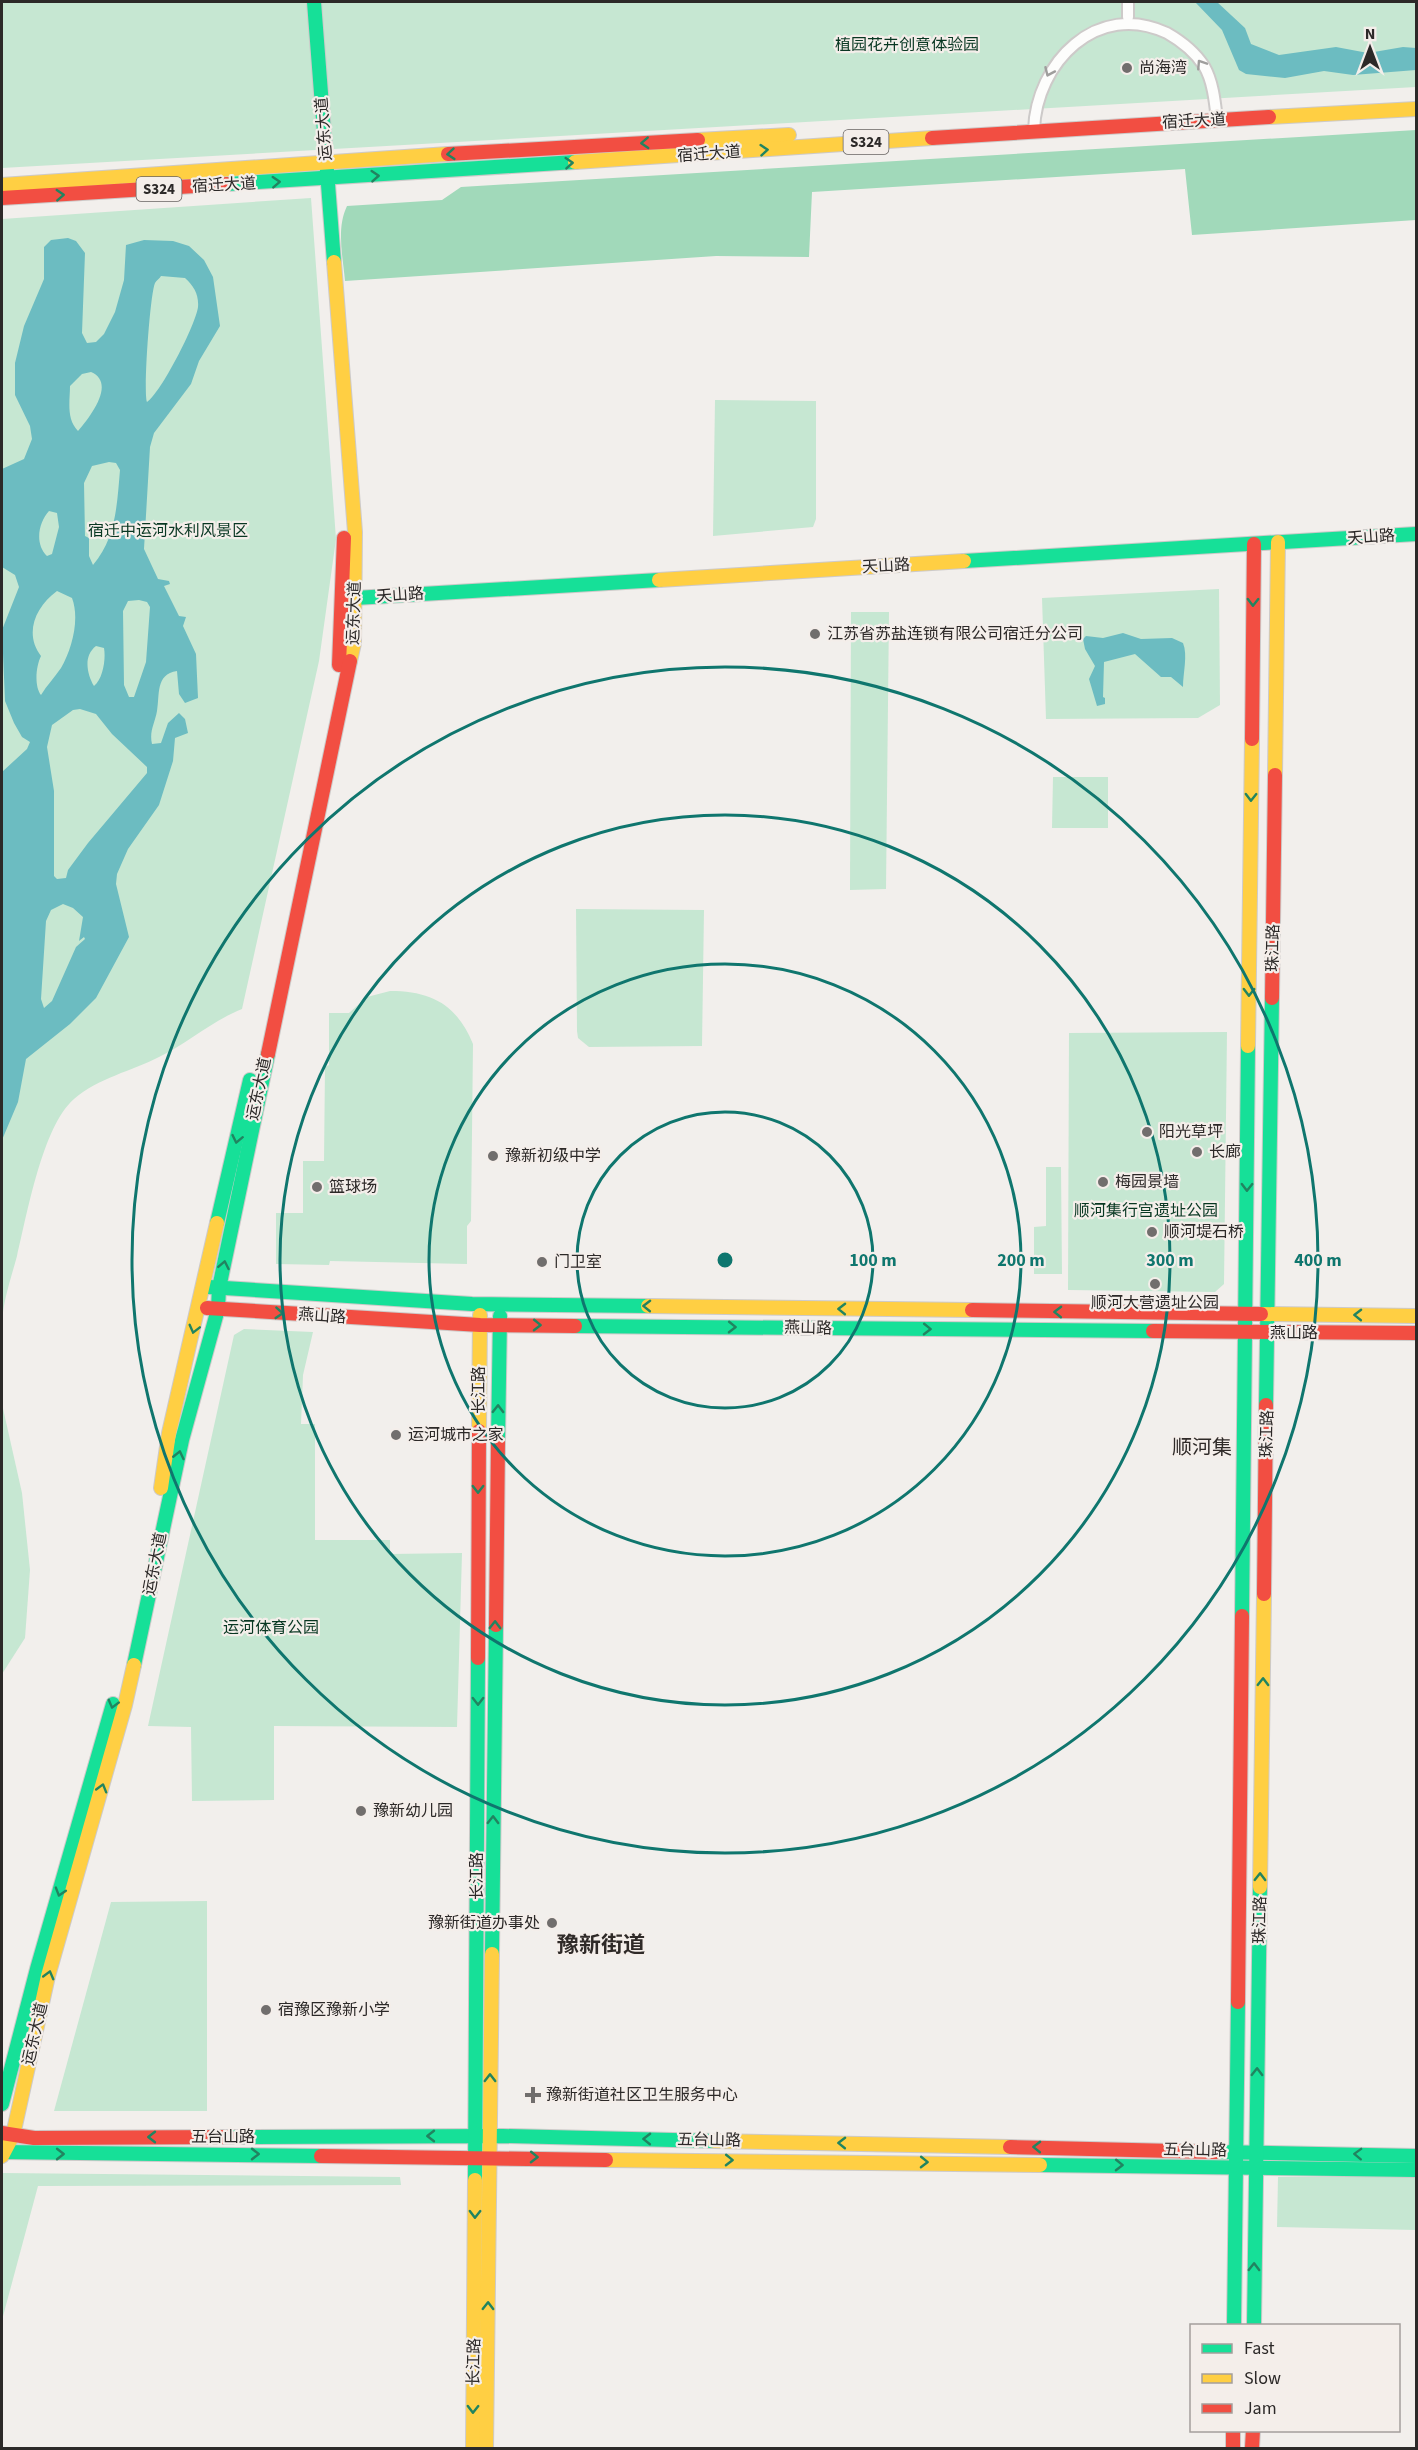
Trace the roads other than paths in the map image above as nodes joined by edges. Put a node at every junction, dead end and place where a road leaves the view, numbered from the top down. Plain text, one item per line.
1 (303, 2) edge
2 (314, 2) edge
3 (1128, 2) edge
4 (1128, 17) junction
5 (1416, 98) edge
6 (1416, 109) edge
7 (1216, 115) junction
8 (1034, 125) junction
9 (322, 164) junction
10 (322, 180) junction
11 (2, 185) edge
12 (2, 198) edge
13 (1416, 534) edge
14 (1416, 545) edge
15 (1278, 548) junction
16 (1254, 549) junction
17 (355, 603) junction
18 (205, 1286) junction
19 (219, 1288) junction
20 (481, 1304) junction
21 (501, 1305) junction
22 (200, 1307) junction
23 (218, 1309) junction
24 (1246, 1314) junction
25 (1269, 1314) junction
26 (1416, 1316) edge
27 (480, 1325) junction
28 (500, 1325) junction
29 (1246, 1333) junction
30 (1269, 1333) junction
31 (1416, 1333) edge
32 (2, 2104) edge
33 (7, 2134) edge
34 (483, 2136) junction
35 (1236, 2151) junction
36 (1256, 2151) junction
37 (2, 2153) edge
38 (483, 2156) junction
39 (1416, 2156) edge
40 (1236, 2167) junction
41 (1256, 2168) junction
42 (1416, 2170) edge
43 (1234, 2324) edge
44 (1254, 2324) edge
45 (1233, 2432) edge
46 (1253, 2432) edge
47 (473, 2448) edge
48 (486, 2448) edge
49 (1233, 2448) edge
50 (1252, 2448) edge

1 - 9 main road, 运东大道
2 - 9 main road, 运东大道
3 - 4 street
7 -> 4 street
4 -> 8 street
5 - 7 main road, 宿迁大道 / S324
6 - 7 main road, 宿迁大道 / S324
7 - 8 main road, 宿迁大道 / S324
8 -> 9 main road, 宿迁大道 / S324
10 -> 8 main road, 宿迁大道 / S324
9 - 10 main road, 运东大道
9 - 11 main road, 宿迁大道 / S324
12 -> 10 main road, 宿迁大道 / S324
10 - 17 main road, 运东大道
10 -> 18 main road, 运东大道
13 - 15 main road, 天山路
14 - 15 main road, 天山路
15 - 16 main road, 天山路
15 - 25 main road, 珠江路
16 - 17 main road, 天山路
16 -> 24 main road, 珠江路
19 -> 17 main road, 运东大道
18 - 19 main road, 燕山路
18 - 22 main road, 运东大道
19 - 20 main road, 燕山路
19 - 23 main road, 运东大道
20 - 21 main road, 燕山路
20 - 27 main road, 长江路
24 -> 21 main road, 燕山路
21 - 28 main road, 长江路
22 - 23 main road, 燕山路
22 -> 32 main road, 运东大道
23 -> 27 main road, 燕山路
33 -> 23 main road, 运东大道
24 - 25 main road, 燕山路
24 - 29 main road, 珠江路
26 -> 25 main road, 燕山路
25 - 30 main road, 珠江路
27 - 28 main road, 燕山路
27 -> 34 main road, 长江路
28 -> 29 main road, 燕山路
34 -> 28 main road, 长江路
29 - 30 main road, 燕山路
29 - 35 main road, 珠江路
30 - 31 main road, 燕山路
36 -> 30 main road, 珠江路
34 -> 33 main road, 五台山路
33 - 37 main road, 运东大道
35 -> 34 main road, 五台山路
34 - 38 main road, 长江路
35 - 36 main road, 五台山路
35 - 40 main road, 珠江路
39 -> 36 main road, 五台山路
36 - 41 main road, 珠江路
37 -> 38 main road, 五台山路
38 -> 40 main road, 五台山路
38 -> 47 main road, 长江路
48 -> 38 main road, 长江路
40 - 41 main road, 五台山路
40 - 43 main road, 珠江路
41 - 42 main road, 五台山路
44 -> 41 main road, 珠江路
45 - 49 main road
46 - 50 main road

